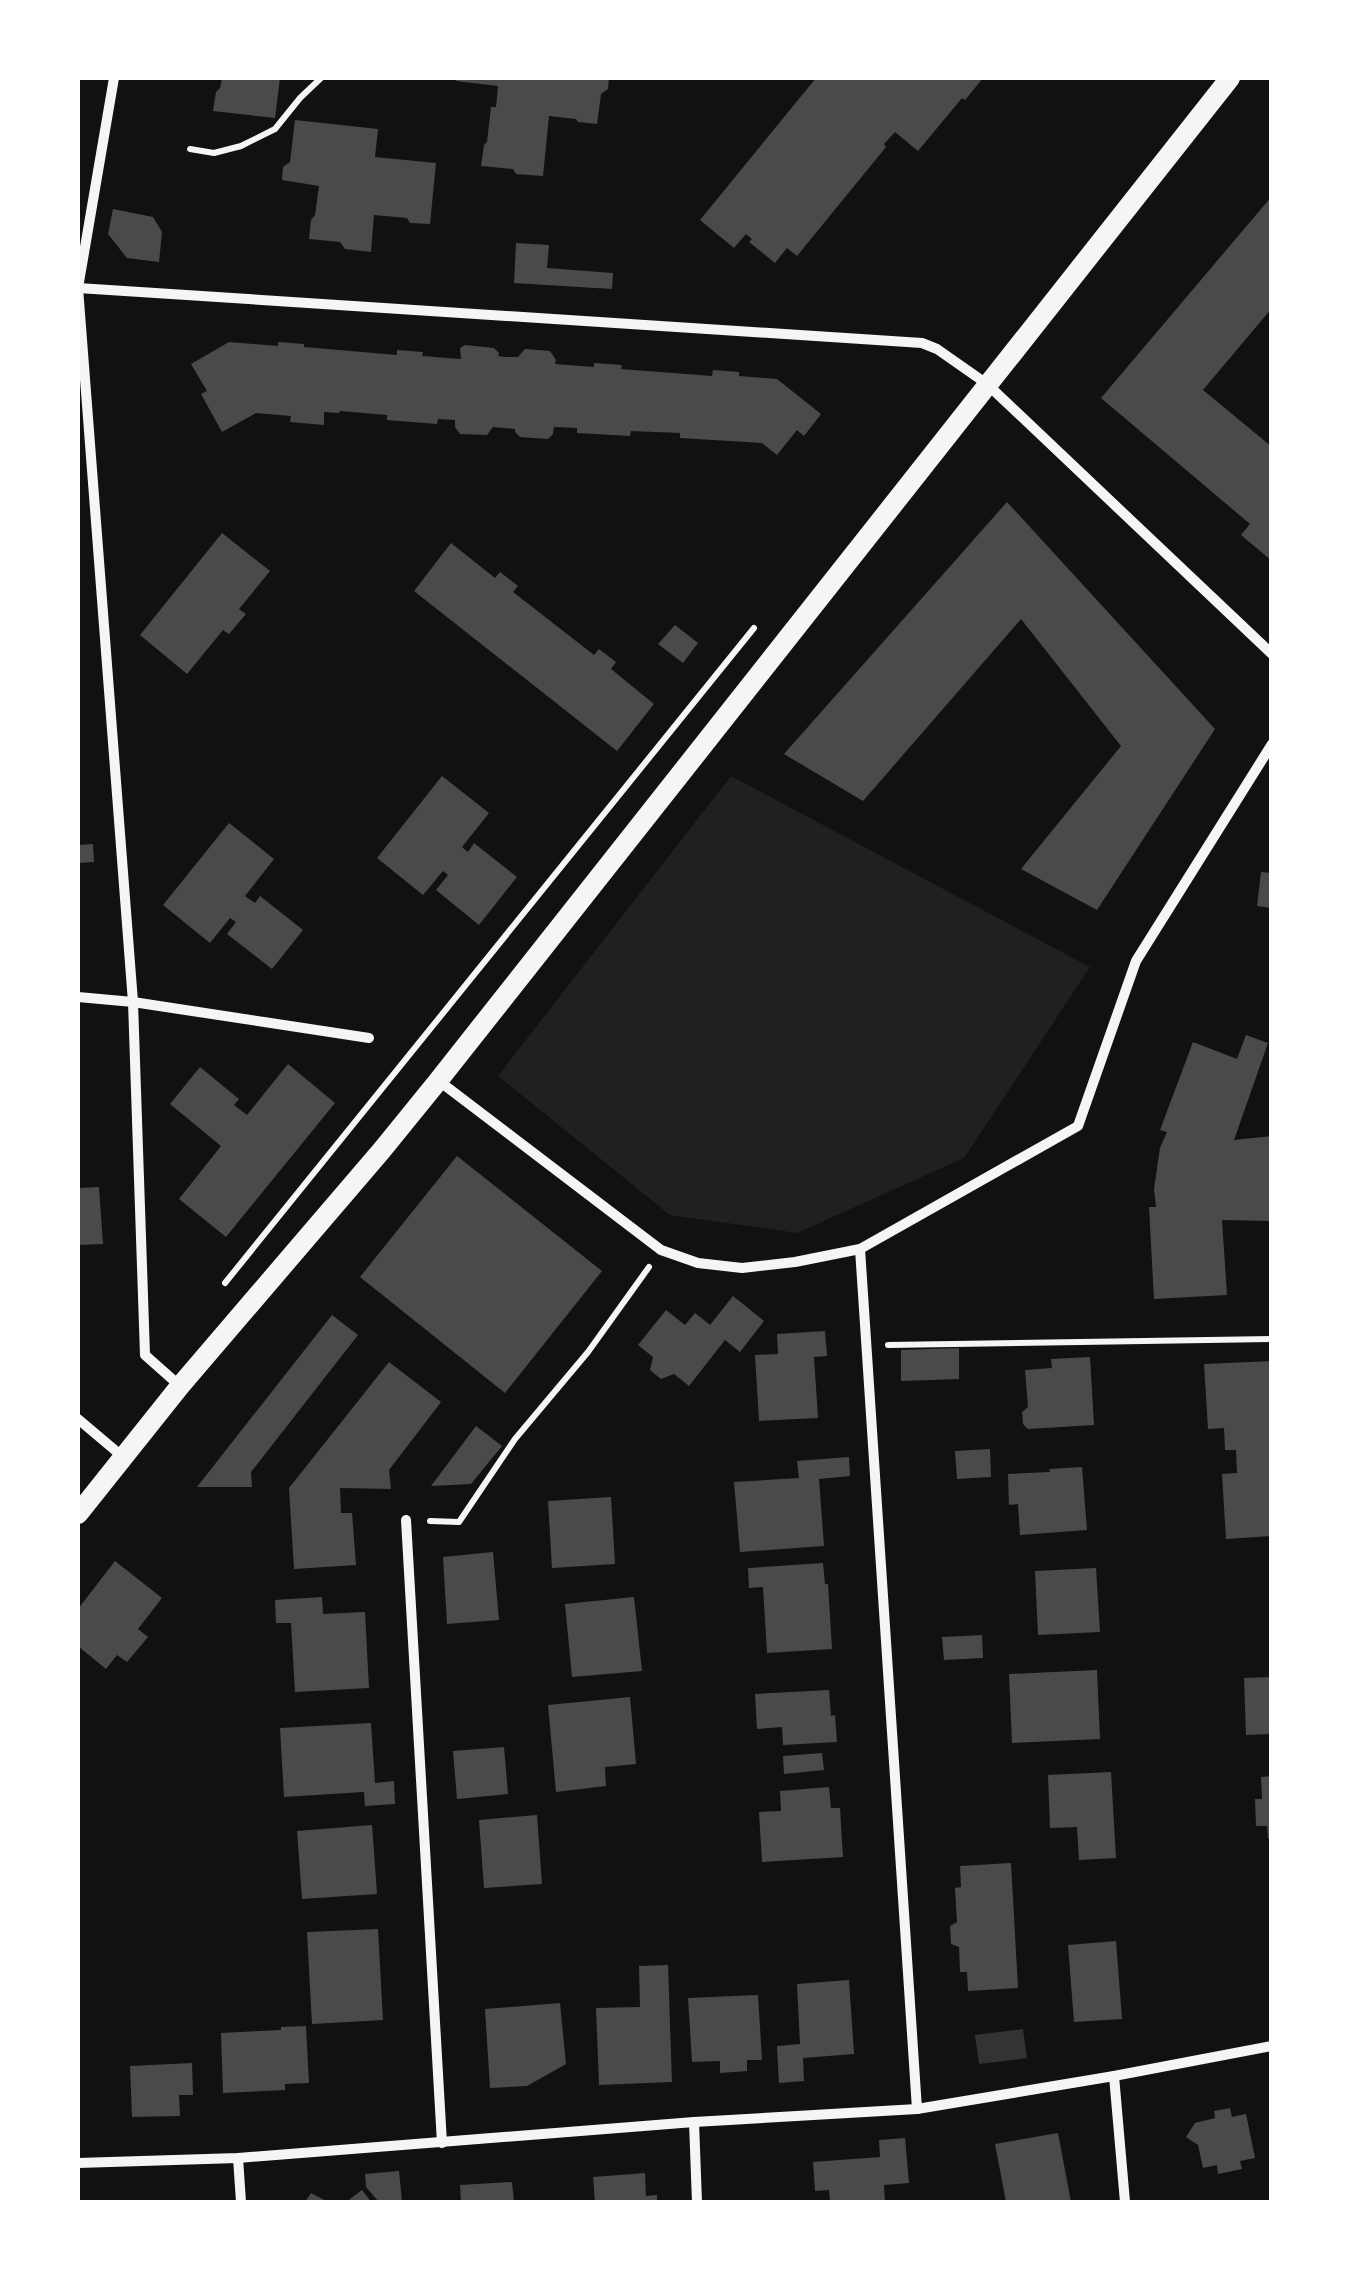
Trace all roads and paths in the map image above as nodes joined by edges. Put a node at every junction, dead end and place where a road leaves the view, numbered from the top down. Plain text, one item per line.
1 (114, 78) edge
2 (322, 78) edge
3 (1230, 78) edge
4 (190, 149) dead end
5 (78, 288) edge
6 (987, 384) junction
7 (763, 616) dead end
8 (1272, 654) edge
9 (1272, 744) edge
10 (78, 997) edge
11 (133, 1002) junction
12 (369, 1038) dead end
13 (438, 1081) junction
14 (860, 1249) junction
15 (661, 1250) junction
16 (217, 1292) dead end
17 (1272, 1340) edge
18 (866, 1345) junction
19 (180, 1386) junction
20 (78, 1419) edge
21 (124, 1457) junction
22 (78, 1514) edge
23 (406, 1520) joint
24 (1272, 2046) edge
25 (1114, 2076) junction
26 (916, 2109) junction
27 (694, 2122) junction
28 (442, 2143) junction
29 (238, 2158) junction
30 (78, 2163) edge
31 (240, 2202) edge
32 (697, 2202) edge
33 (1125, 2202) edge

1 - 5 street
2 - 4 path
3 - 6 main road
5 - 6 street
5 - 11 street
6 - 8 street
6 - 13 main road
7 - 16 path
9 - 14 street
10 - 11 street
11 - 12 street
11 - 19 street
13 - 15 street
13 - 19 main road
14 - 15 street
14 - 18 street
15 - 23 path
17 - 18 path
18 - 26 street
19 - 21 main road
20 - 21 street
21 - 22 main road
23 - 28 street
24 - 25 street
25 - 26 street
25 - 33 street
26 - 27 street
27 - 28 street
27 - 32 street
28 - 29 street
29 - 30 street
29 - 31 street

